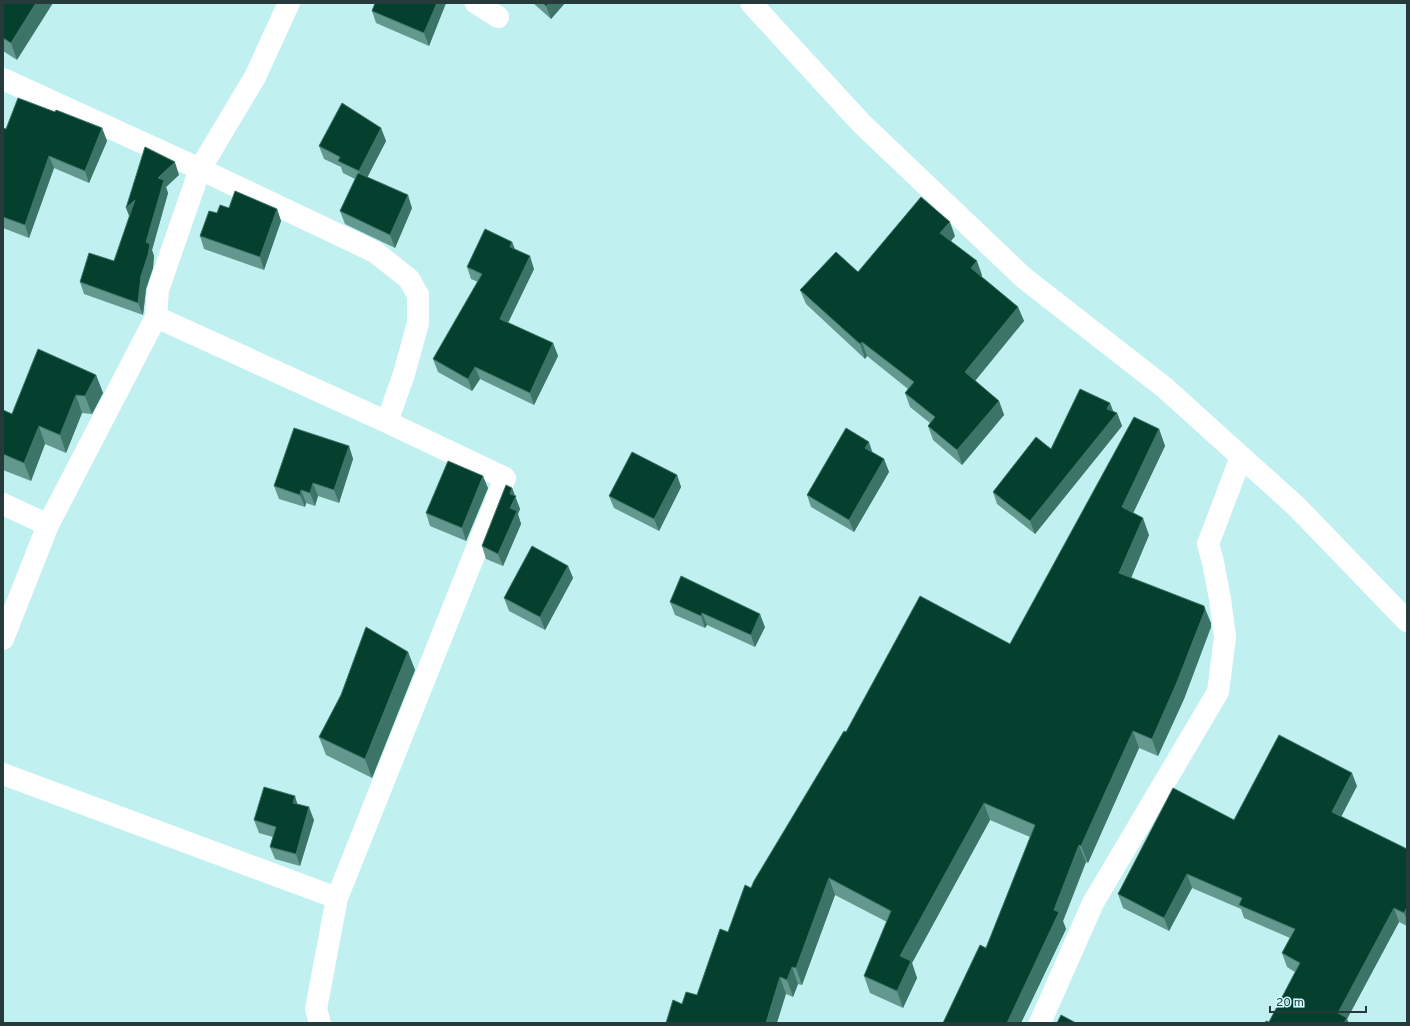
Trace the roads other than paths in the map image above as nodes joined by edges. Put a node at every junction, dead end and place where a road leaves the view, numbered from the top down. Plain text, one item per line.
1 (289, 3) edge
2 (476, 3) edge
3 (751, 3) edge
4 (498, 17) dead end
5 (3, 79) edge
6 (200, 169) junction
7 (156, 317) junction
8 (387, 422) junction
9 (1242, 457) junction
10 (3, 504) edge
11 (48, 525) junction
12 (1407, 621) edge
13 (3, 639) edge
14 (3, 774) edge
15 (337, 898) junction
16 (320, 1023) edge
17 (1040, 1023) edge

1 - 6 street
2 - 4 street
3 - 9 street
5 - 6 street
6 - 7 street
6 - 8 street
7 - 8 street
7 - 11 street
8 - 15 street
9 - 12 street
9 - 17 street
10 - 11 street
11 - 13 street
14 - 15 street
15 - 16 street

